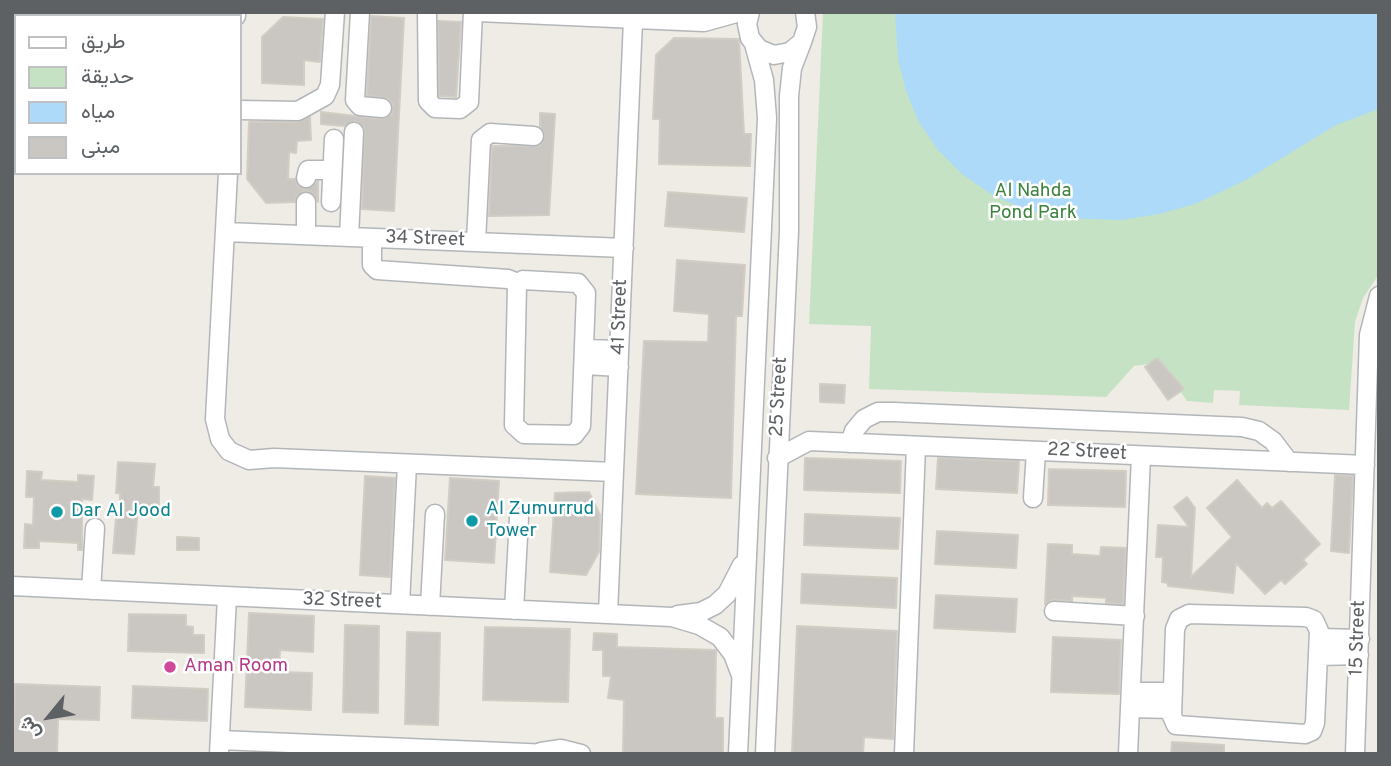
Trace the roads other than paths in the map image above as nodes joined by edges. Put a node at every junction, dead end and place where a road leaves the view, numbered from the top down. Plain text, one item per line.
1 (335, 12) edge
2 (360, 12) edge
3 (425, 12) edge
4 (476, 12) edge
5 (740, 12) edge
6 (750, 12) edge
7 (805, 12) edge
8 (633, 20) junction
9 (704, 22) junction
10 (423, 32) dead end
11 (476, 37) dead end
12 (752, 41) junction
13 (802, 41) junction
14 (382, 108) dead end
15 (242, 110) edge
16 (354, 132) dead end
17 (534, 136) dead end
18 (334, 139) dead end
19 (332, 170) junction
20 (228, 175) edge
21 (306, 178) dead end
22 (306, 202) dead end
23 (331, 202) dead end
24 (226, 232) junction
25 (306, 235) junction
26 (349, 237) junction
27 (379, 238) junction
28 (476, 242) junction
29 (624, 248) junction
30 (518, 284) junction
31 (1379, 296) edge
32 (1379, 321) edge
33 (1370, 355) junction
34 (585, 357) junction
35 (619, 358) junction
36 (779, 419) junction
37 (808, 441) junction
38 (850, 443) junction
39 (916, 446) junction
40 (1036, 451) junction
41 (1141, 456) junction
42 (777, 458) junction
43 (1289, 462) junction
44 (407, 464) junction
45 (1365, 465) junction
46 (614, 472) junction
47 (1033, 498) dead end
48 (435, 514) dead end
49 (519, 518) dead end
50 (95, 528) dead end
51 (746, 556) junction
52 (12, 586) edge
53 (91, 590) junction
54 (227, 597) junction
55 (400, 604) junction
56 (430, 606) junction
57 (513, 610) junction
58 (1054, 611) dead end
59 (608, 614) junction
60 (1135, 616) junction
61 (672, 617) junction
62 (1318, 647) junction
63 (1359, 647) junction
64 (741, 675) junction
65 (1131, 700) junction
66 (1173, 701) junction
67 (219, 747) edge
68 (359, 749) edge
69 (545, 753) edge
70 (581, 754) edge
71 (738, 754) edge
72 (765, 754) edge
73 (904, 754) edge
74 (1128, 754) edge
75 (1355, 754) edge

1 - 15 street
2 - 14 street
3 - 4 street
3 - 10 street
4 - 8 street
4 - 11 street
5 - 9 street
6 - 12 street, 25 Street
7 - 13 street, 25 Street
8 - 9 street
8 - 29 street, 41 Street
9 - 12 street
12 - 13 street
12 - 51 street, 25 Street
13 - 36 street, 25 Street
16 - 26 street
17 - 28 street
18 - 19 street
19 - 21 street
19 - 23 street
20 - 24 street
22 - 25 street
24 - 25 street, 34 Street
24 - 44 street
25 - 26 street, 34 Street
26 - 27 street, 34 Street
27 - 28 street, 34 Street
27 - 30 street
28 - 29 street, 34 Street
29 - 35 street, 41 Street
30 - 34 street
30 - 34 street
31 - 33 street, 15 Street
32 - 33 street, 15 Street
33 - 45 street, 15 Street
34 - 35 street
35 - 46 street, 41 Street
36 - 37 street
36 - 42 street, 25 Street
37 - 38 street, 22 Street
37 - 42 street
38 - 39 street, 22 Street
38 - 43 street
39 - 40 street, 22 Street
39 - 73 street
40 - 41 street, 22 Street
40 - 47 street
41 - 43 street, 22 Street
41 - 60 street
42 - 72 street, 25 Street
43 - 45 street, 22 Street
44 - 46 street
44 - 55 street
45 - 63 street, 15 Street
46 - 59 street, 41 Street
48 - 56 street
49 - 57 street
50 - 53 street
51 - 61 street, 32 Street
51 - 64 street, 25 Street
52 - 53 street, 32 Street
53 - 54 street, 32 Street
54 - 55 street, 32 Street
54 - 67 street
55 - 56 street, 32 Street
56 - 57 street, 32 Street
57 - 59 street, 32 Street
58 - 60 street
59 - 61 street, 32 Street
60 - 65 street
61 - 64 street, 32 Street
62 - 63 street
62 - 66 street
62 - 66 street
63 - 75 street, 15 Street
64 - 71 street, 25 Street
65 - 66 street
65 - 74 street
67 - 68 street
68 - 69 street
69 - 70 street

